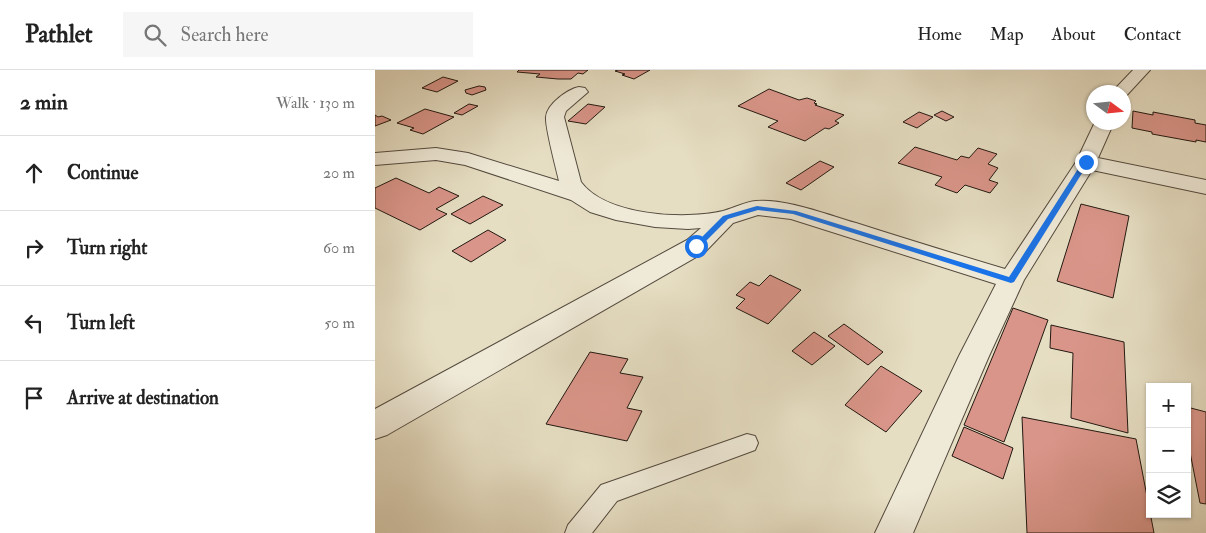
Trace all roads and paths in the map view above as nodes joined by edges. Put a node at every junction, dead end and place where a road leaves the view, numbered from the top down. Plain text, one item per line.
1 (1142, 70) edge
2 (1127, 85) edge
3 (579, 92) dead end
4 (1101, 130) edge
5 (375, 159) edge
6 (1086, 162) junction
7 (1206, 187) edge
8 (579, 195) junction
9 (725, 218) junction
10 (1011, 280) junction
11 (375, 425) edge
12 (747, 444) dead end
13 (577, 533) edge
14 (895, 533) edge

1 - 2 street
3 - 8 street
4 - 6 street
5 - 8 street
6 - 7 street
6 - 10 street
8 - 9 street
9 - 10 street
9 - 11 street
10 - 14 street
12 - 13 lane

